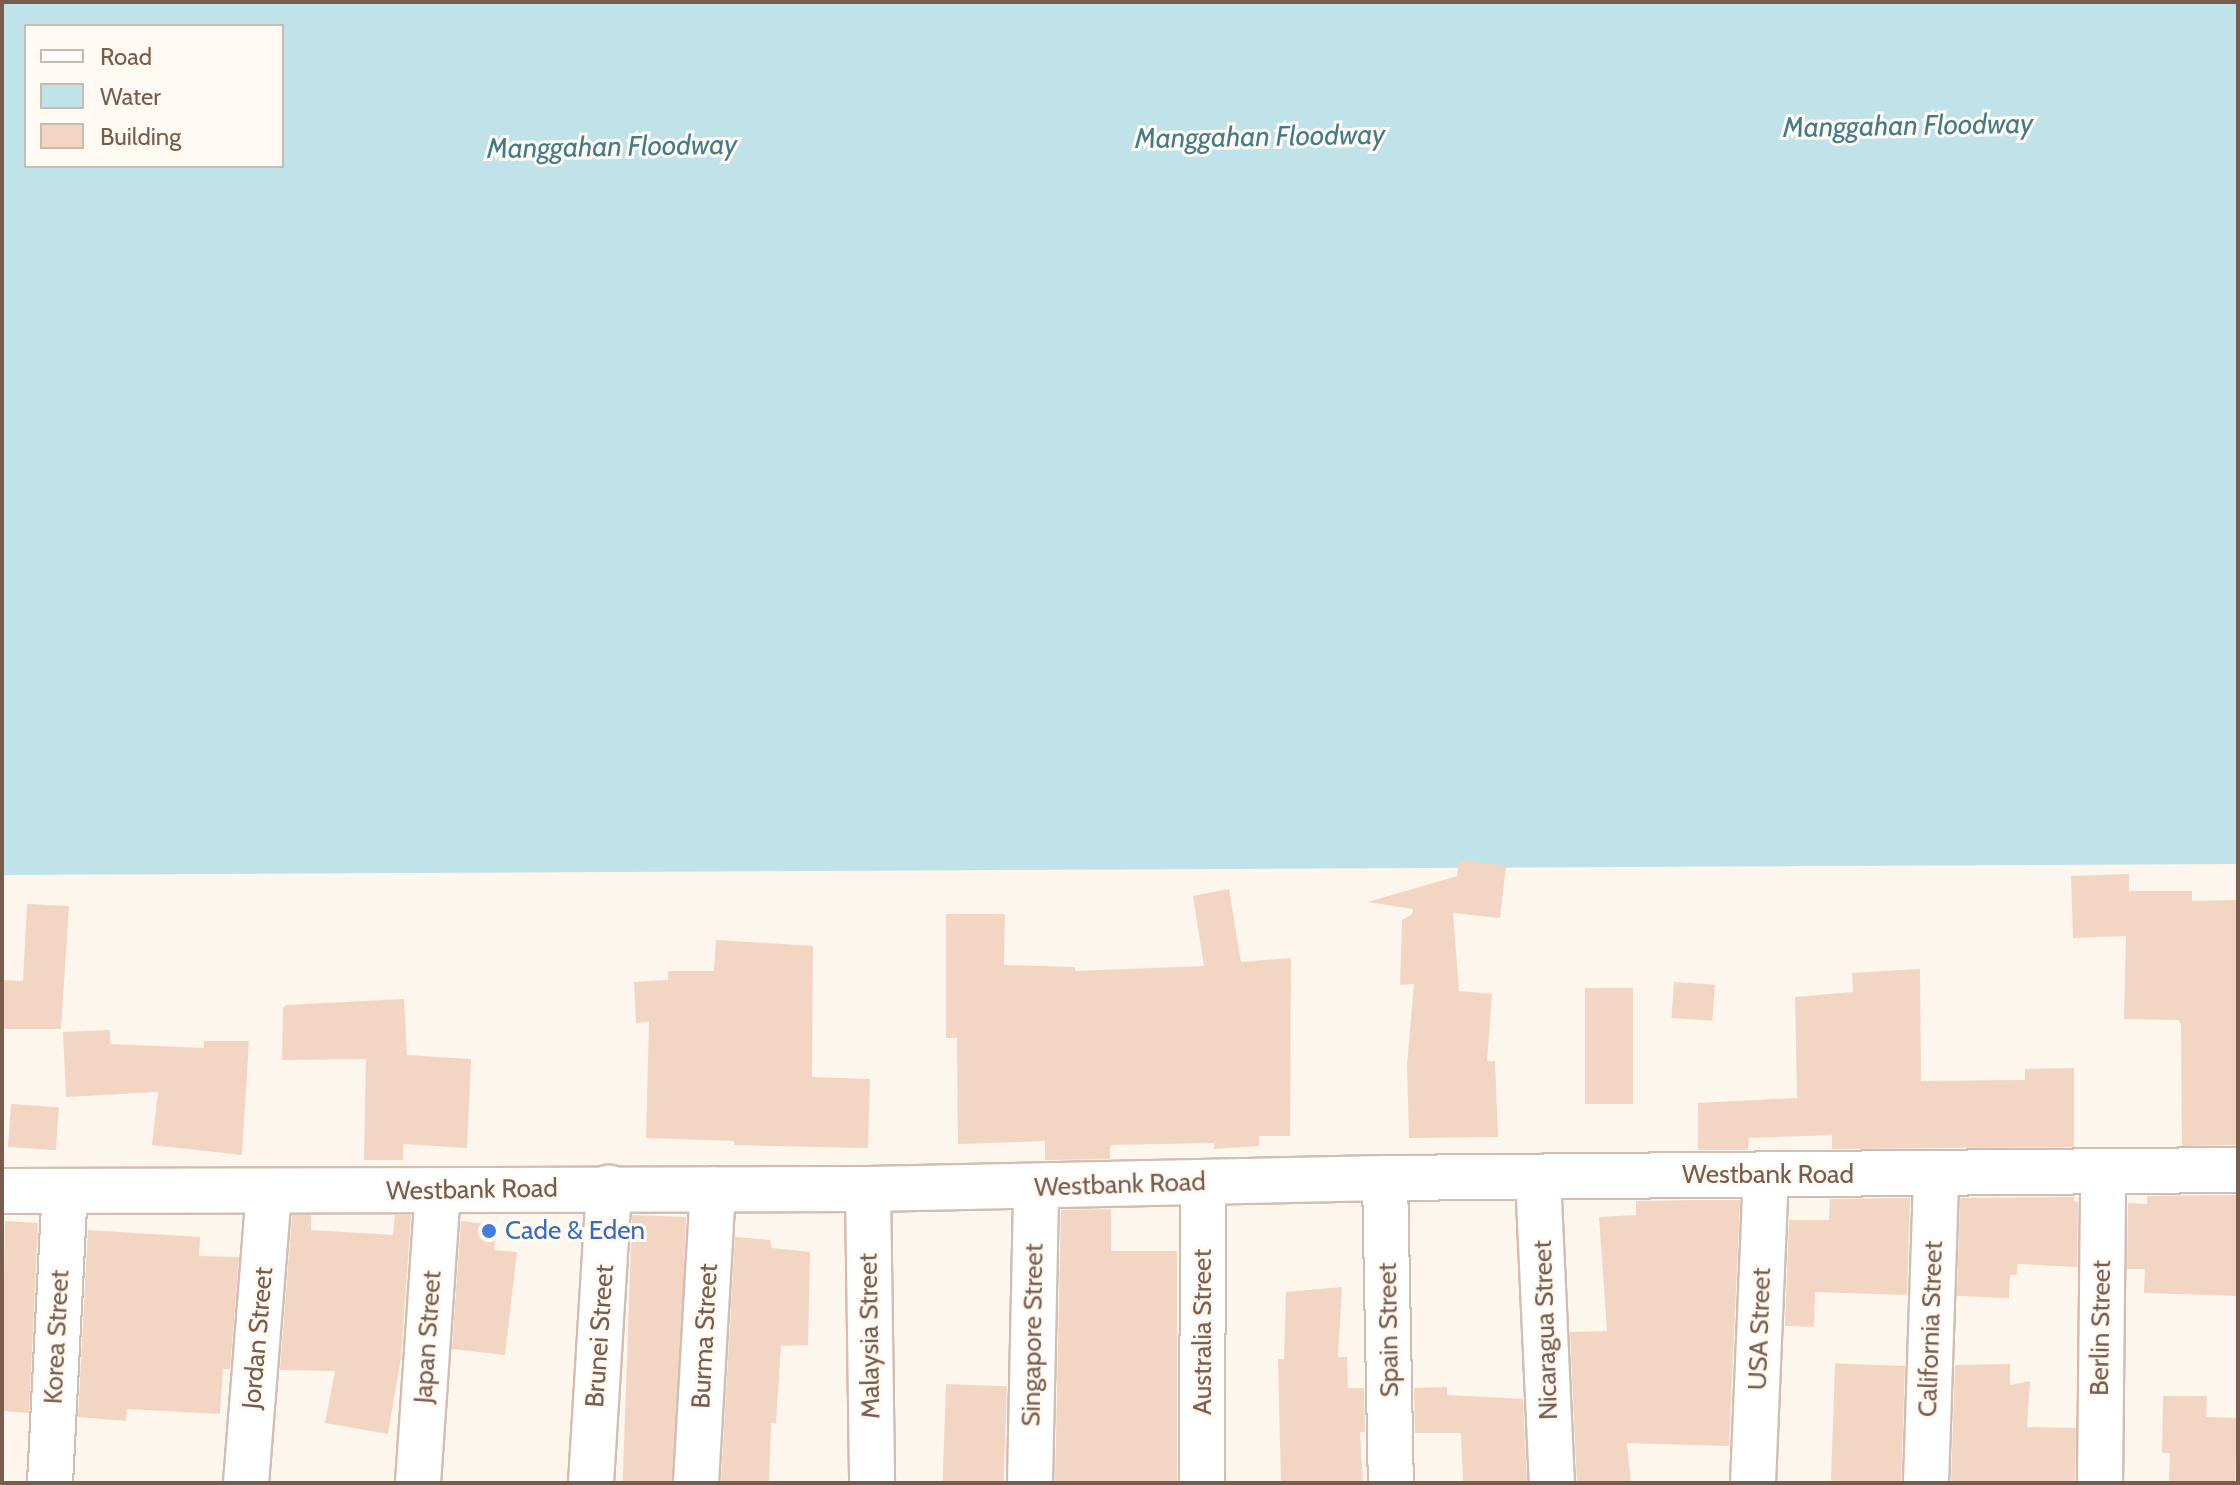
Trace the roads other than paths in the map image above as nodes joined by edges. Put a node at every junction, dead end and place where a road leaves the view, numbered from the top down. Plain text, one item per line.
1 (2238, 1170) edge
2 (2103, 1172) junction
3 (1936, 1174) junction
4 (1766, 1175) junction
5 (1538, 1177) junction
6 (1385, 1178) junction
7 (1203, 1182) junction
8 (1036, 1187) junction
9 (609, 1188) junction
10 (713, 1189) junction
11 (868, 1189) junction
12 (2, 1191) edge
13 (65, 1191) junction
14 (438, 1191) junction
15 (269, 1192) junction
16 (50, 1483) edge
17 (246, 1483) edge
18 (418, 1483) edge
19 (591, 1483) edge
20 (696, 1483) edge
21 (872, 1483) edge
22 (1030, 1483) edge
23 (1202, 1483) edge
24 (1391, 1483) edge
25 (1552, 1483) edge
26 (1753, 1483) edge
27 (1926, 1483) edge
28 (2100, 1483) edge

1 - 2 street, Westbank Road
2 - 3 street, Westbank Road
2 - 28 street, Berlin Street
3 - 4 street, Westbank Road
3 - 27 street, California Street
4 - 5 street, Westbank Road
4 - 26 street, USA Street
5 - 6 street, Westbank Road
5 - 25 street, Nicaragua Street
6 - 7 street, Westbank Road
6 - 24 street, Spain Street
7 - 8 street, Westbank Road
7 - 23 street, Australia Street
8 - 11 street, Westbank Road
8 - 22 street, Singapore Street
9 - 10 street, Westbank Road
9 - 14 street, Westbank Road
9 - 19 street, Brunei Street
10 - 11 street, Westbank Road
10 - 20 street, Burma Street
11 - 21 street, Malaysia Street
12 - 13 street, Westbank Road
13 - 15 street, Westbank Road
13 - 16 street, Korea Street
14 - 15 street, Westbank Road
14 - 18 street, Japan Street
15 - 17 street, Jordan Street

